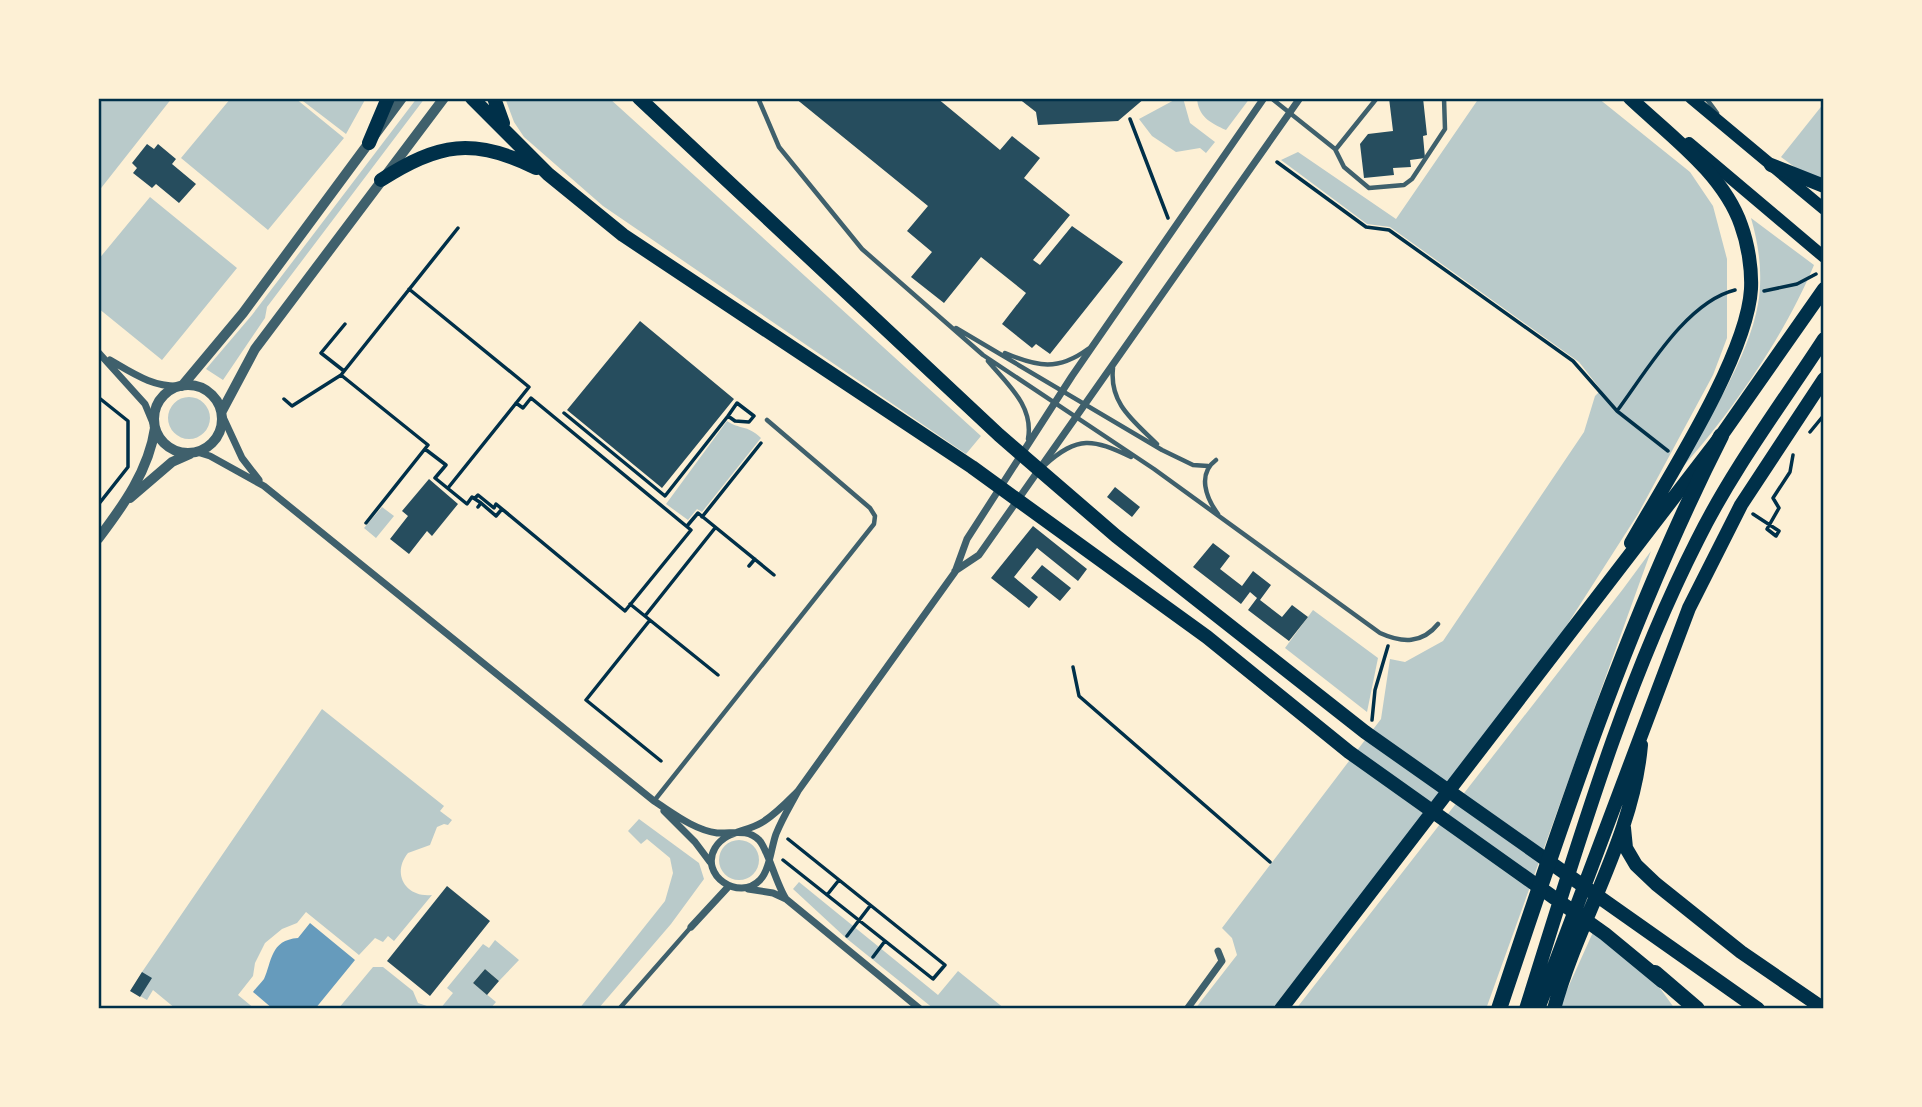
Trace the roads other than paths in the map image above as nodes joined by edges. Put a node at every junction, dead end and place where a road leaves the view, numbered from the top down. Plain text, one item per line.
1 (388, 98) edge
2 (402, 98) edge
3 (444, 98) edge
4 (472, 98) edge
5 (494, 98) edge
6 (758, 98) edge
7 (1264, 98) edge
8 (1271, 98) edge
9 (1300, 98) edge
10 (1377, 98) edge
11 (1444, 98) edge
12 (1632, 98) edge
13 (1692, 98) edge
14 (1706, 98) edge
15 (642, 100) edge
16 (1289, 113) junction
17 (1728, 127) junction
18 (507, 132) junction
19 (369, 143) junction
20 (1335, 149) junction
21 (1771, 165) junction
22 (548, 174) junction
23 (381, 180) junction
24 (1824, 186) edge
25 (1824, 209) edge
26 (1824, 257) edge
27 (1824, 289) edge
28 (950, 324) junction
29 (1824, 339) edge
30 (989, 345) junction
31 (1092, 346) junction
32 (101, 354) edge
33 (983, 355) junction
34 (1113, 361) junction
35 (1822, 382) edge
36 (182, 386) junction
37 (1063, 390) junction
38 (1084, 402) junction
39 (1055, 403) junction
40 (223, 414) junction
41 (1074, 416) junction
42 (767, 420) dead end
43 (155, 428) junction
44 (1721, 436) junction
45 (1026, 450) junction
46 (1162, 450) junction
47 (195, 453) junction
48 (1216, 460) dead end
49 (1208, 466) junction
50 (1154, 469) junction
51 (1038, 471) junction
52 (264, 486) junction
53 (123, 505) junction
54 (1223, 520) junction
55 (98, 539) edge
56 (955, 572) junction
57 (1605, 590) junction
58 (1437, 624) dead end
59 (1643, 724) junction
60 (798, 791) junction
61 (654, 801) junction
62 (1624, 823) junction
63 (737, 832) junction
64 (768, 859) junction
65 (713, 869) junction
66 (729, 886) junction
67 (743, 888) junction
68 (786, 899) junction
69 (691, 927) joint
70 (1218, 951) dead end
71 (1655, 972) junction
72 (620, 1009) edge
73 (920, 1009) edge
74 (1187, 1009) edge
75 (1281, 1009) edge
76 (1499, 1009) edge
77 (1526, 1009) edge
78 (1538, 1009) edge
79 (1554, 1009) edge
80 (1686, 1009) edge
81 (1698, 1009) edge
82 (1758, 1009) edge
83 (1824, 1009) edge

1 - 19 highway
2 - 19 street
3 - 23 street
4 - 18 highway
5 - 18 highway
6 - 28 lane
7 - 31 street
8 - 16 lane
9 - 16 street
10 - 20 lane
11 - 20 lane
12 - 26 main road
12 - 57 highway
13 - 17 main road
14 - 17 lane
15 - 82 highway
16 - 20 lane
16 - 34 street
17 - 21 main road
18 - 22 highway
19 - 36 street
21 - 24 highway
21 - 25 main road
22 - 23 highway
22 - 71 highway
23 - 40 street
27 - 44 highway
28 - 30 lane
28 - 33 lane
29 - 77 highway
30 - 31 lane
30 - 37 lane
31 - 37 street
32 - 36 street
32 - 43 street
33 - 39 lane
33 - 45 lane
34 - 38 street
34 - 46 lane
35 - 59 highway
36 - 40 street
36 - 43 street
37 - 38 lane
37 - 39 street
38 - 41 street
38 - 46 lane
39 - 41 lane
39 - 45 street
40 - 47 street
40 - 52 street
41 - 50 lane
41 - 51 street
42 - 61 lane
43 - 47 street
43 - 53 street
44 - 57 highway
44 - 76 highway
45 - 56 street
46 - 49 lane
47 - 52 street
47 - 53 street
48 - 49 lane
49 - 54 lane
50 - 51 lane
50 - 54 lane
51 - 56 street
52 - 61 street
53 - 55 street
54 - 58 lane
56 - 60 street
57 - 75 highway
59 - 62 highway
59 - 78 highway
60 - 63 street
60 - 64 street
61 - 63 street
61 - 65 street
62 - 79 highway
62 - 83 highway
63 - 64 street
63 - 65 street
64 - 67 street
64 - 68 street
65 - 66 street
66 - 67 street
66 - 69 street
67 - 68 street
68 - 73 street
69 - 72 lane
70 - 74 street
71 - 80 highway
71 - 81 highway

